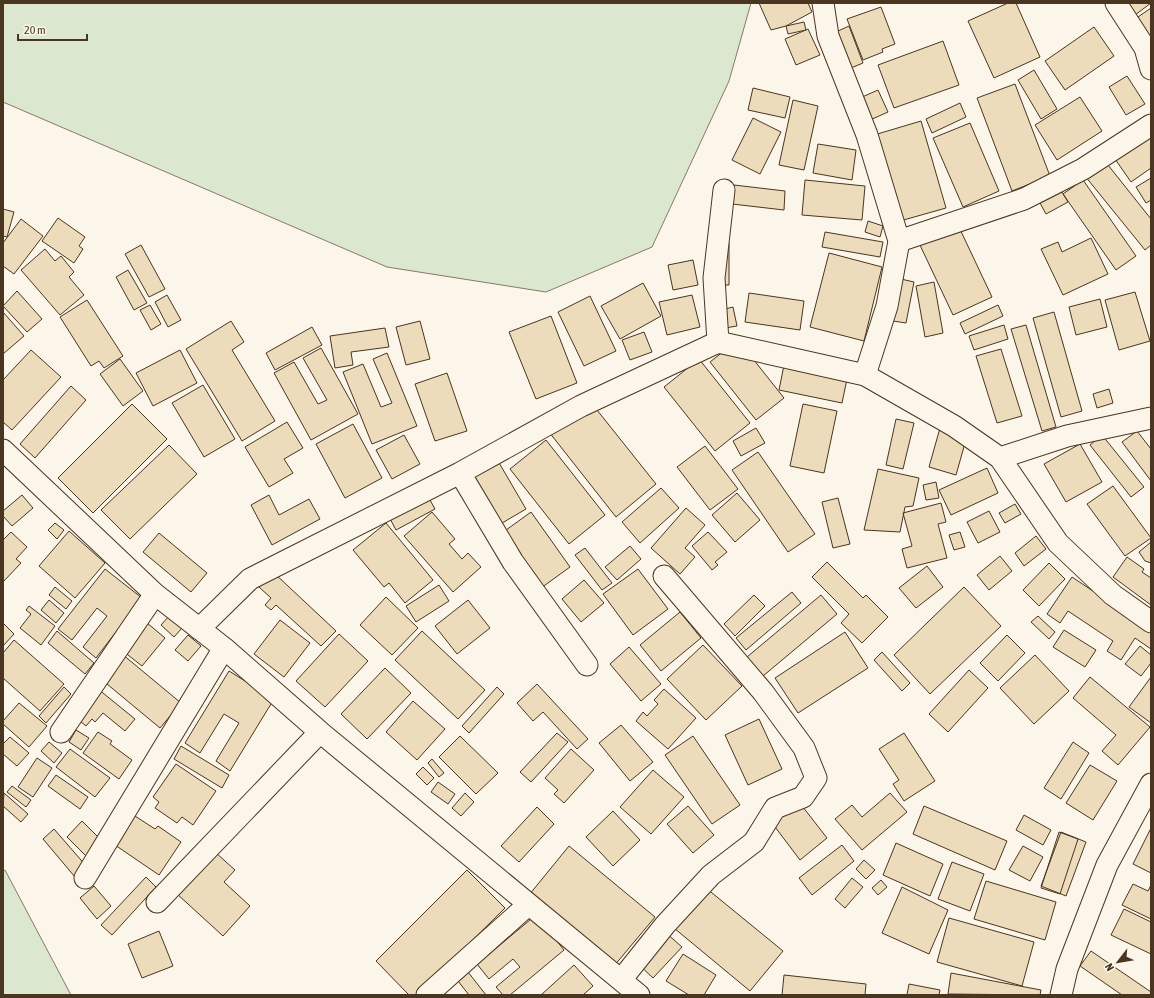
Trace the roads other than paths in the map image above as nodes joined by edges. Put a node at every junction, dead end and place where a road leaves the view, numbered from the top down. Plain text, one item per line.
1 (823, 3) edge
2 (1116, 3) edge
3 (1151, 69) edge
4 (1151, 125) edge
5 (724, 190) dead end
6 (899, 241) junction
7 (718, 342) junction
8 (865, 374) junction
9 (1151, 418) edge
10 (3, 450) edge
11 (1000, 458) junction
12 (460, 473) junction
13 (664, 576) dead end
14 (155, 594) junction
15 (1151, 622) edge
16 (199, 629) junction
17 (224, 648) junction
18 (587, 665) dead end
19 (61, 732) dead end
20 (320, 732) junction
21 (1151, 784) edge
22 (86, 878) dead end
23 (157, 902) dead end
24 (528, 905) junction
25 (621, 980) junction
26 (427, 995) edge
27 (639, 995) edge
28 (1061, 995) edge

1 - 6 street
2 - 3 street
4 - 6 street
5 - 7 street
6 - 8 street
7 - 8 street
7 - 12 street
8 - 11 street
9 - 11 street
10 - 14 street
11 - 15 street
12 - 16 street
12 - 18 street
13 - 25 street
14 - 16 street
14 - 19 street
16 - 17 street
17 - 20 street
17 - 22 street
20 - 23 street
20 - 24 street
21 - 28 street
24 - 25 street
24 - 26 street
25 - 27 street

